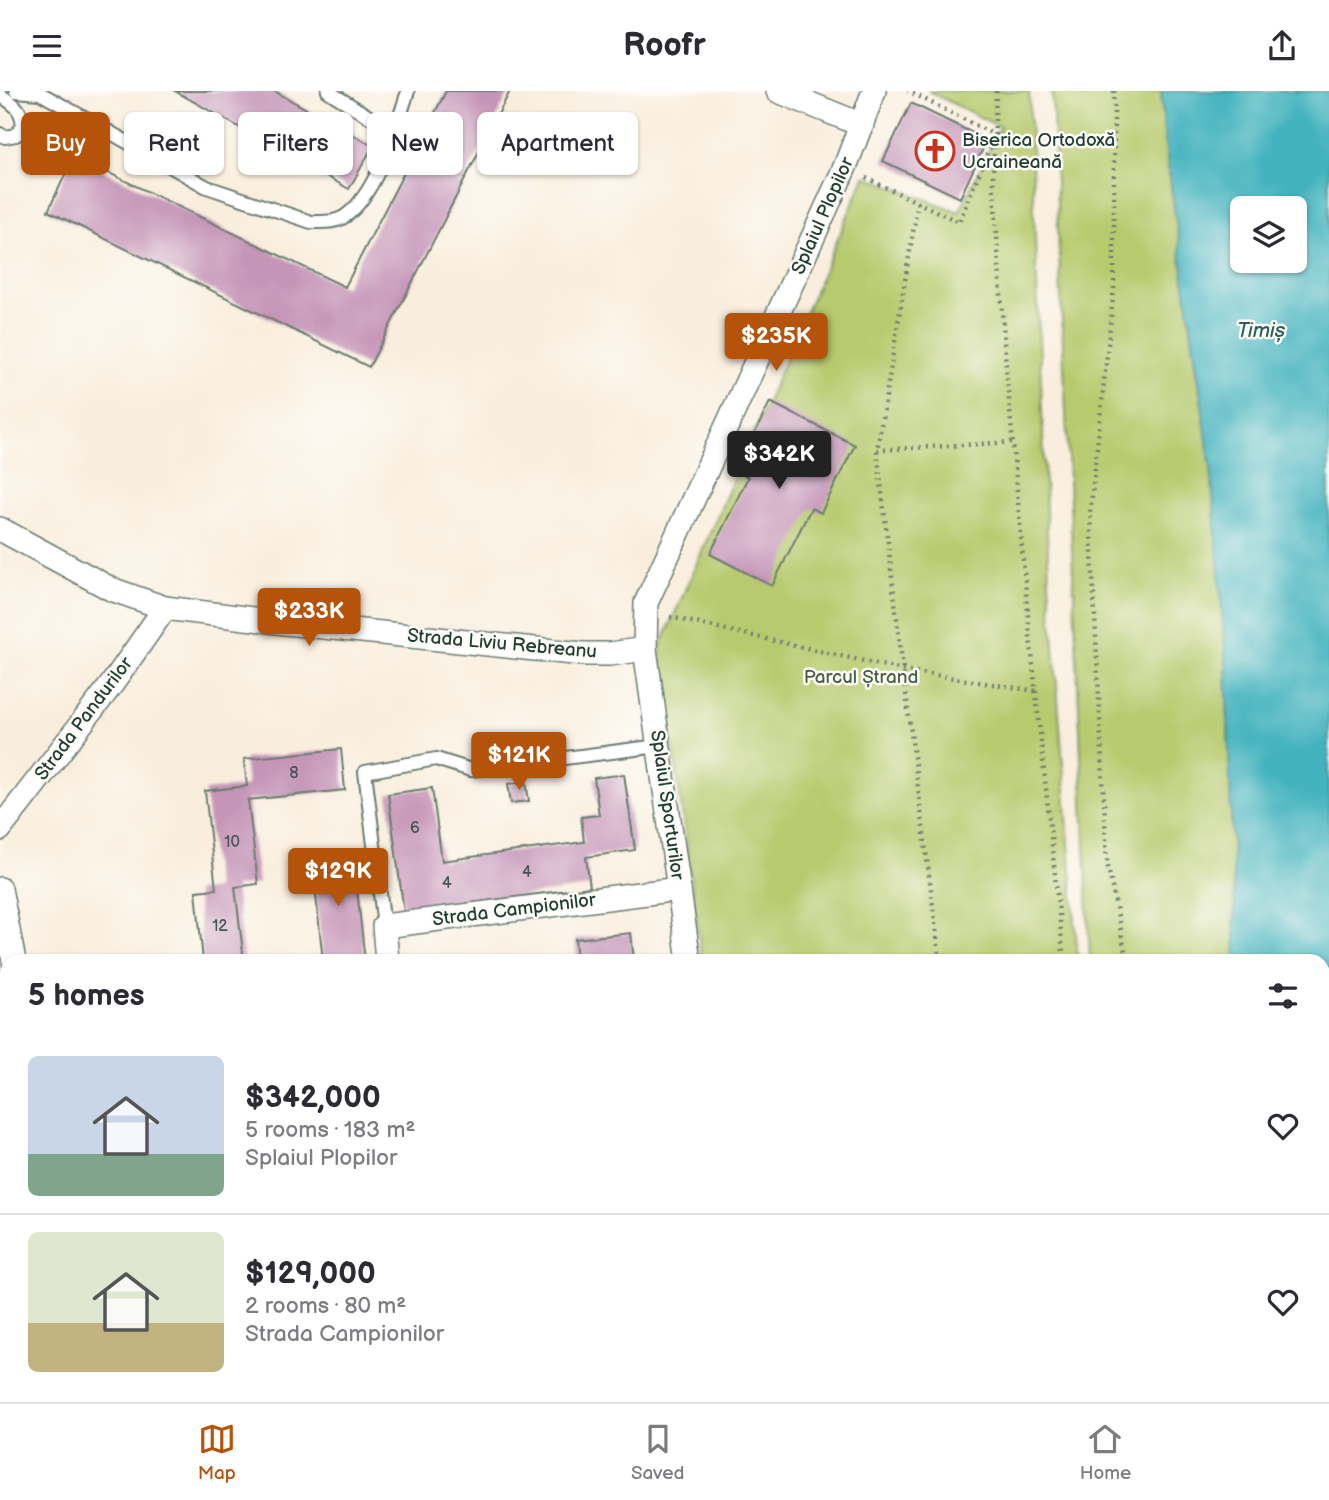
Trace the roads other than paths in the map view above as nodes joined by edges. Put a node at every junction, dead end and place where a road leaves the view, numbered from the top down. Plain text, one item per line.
1 (16, 91) edge
2 (328, 91) edge
3 (408, 91) edge
4 (778, 91) edge
5 (874, 91) edge
6 (0, 95) edge
7 (402, 112) edge
8 (367, 115) edge
9 (862, 125) junction
10 (0, 134) edge
11 (375, 175) edge
12 (0, 529) edge
13 (165, 608) junction
14 (645, 649) junction
15 (659, 746) junction
16 (0, 829) edge
17 (0, 889) edge
18 (679, 889) junction
19 (384, 926) junction
20 (13, 954) edge
21 (386, 954) edge
22 (688, 954) edge

1 - 11 lane
2 - 8 lane
3 - 7 lane
4 - 9 street
5 - 9 street, Splaiul Plopilor
6 - 10 lane
9 - 14 street, Splaiul Plopilor
12 - 13 street, Strada Liviu Rebreanu
13 - 14 street, Strada Liviu Rebreanu
13 - 16 street, Strada Pandurilor
14 - 15 street, Splaiul Sporturilor
15 - 18 street, Splaiul Sporturilor
15 - 19 lane
17 - 20 street
18 - 19 street, Strada Campionilor
18 - 22 street, Splaiul Sporturilor
19 - 21 street

